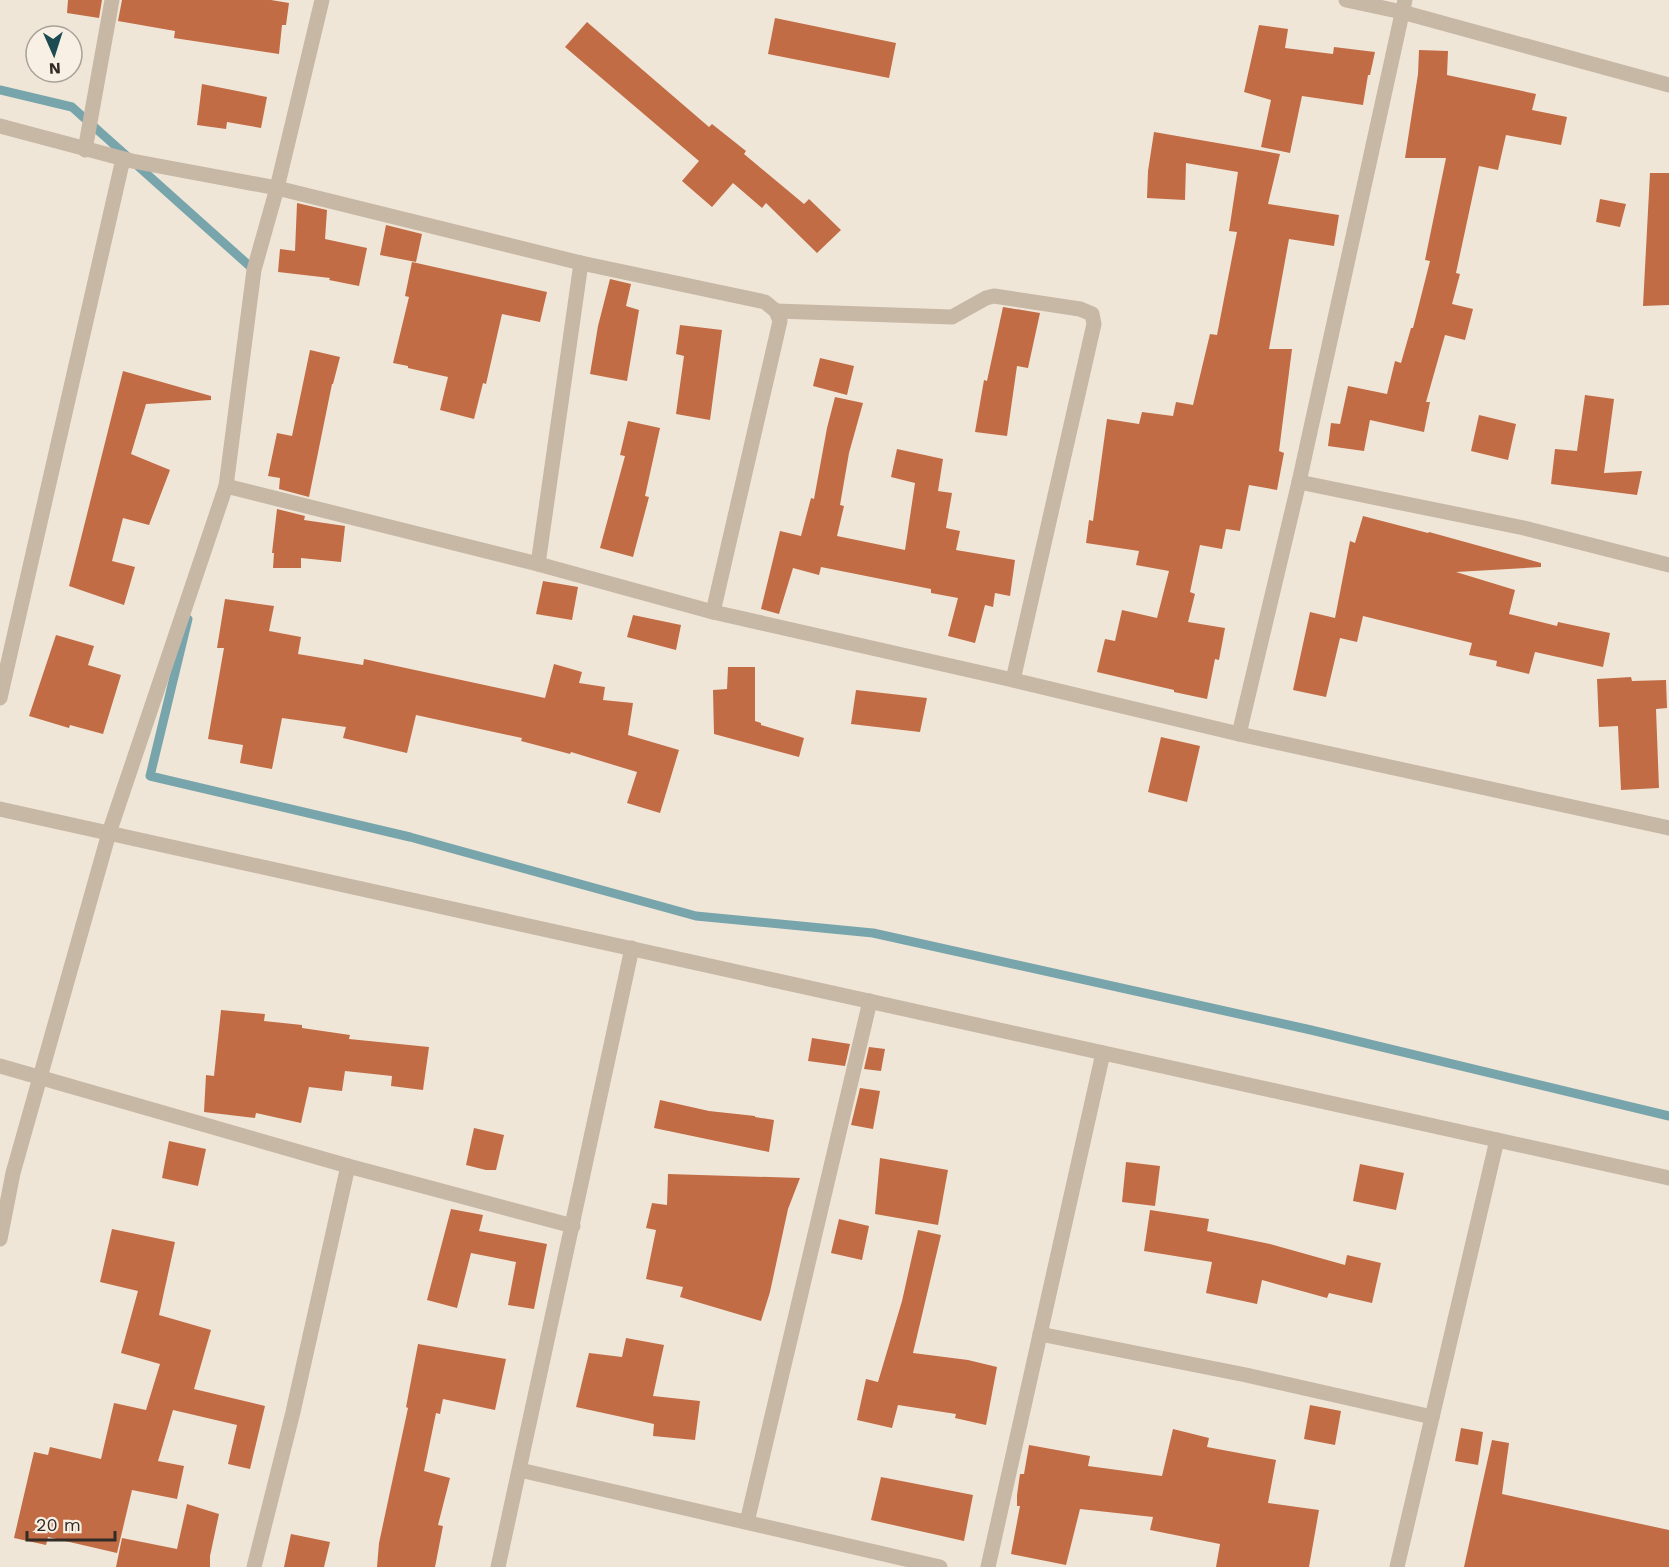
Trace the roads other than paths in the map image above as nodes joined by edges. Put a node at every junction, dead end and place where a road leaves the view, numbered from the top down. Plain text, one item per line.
1 (112, 0) edge
2 (322, 0) edge
3 (1346, 0) edge
4 (1403, 6) edge
5 (1669, 85) edge
6 (0, 126) edge
7 (85, 150) junction
8 (123, 159) junction
9 (277, 188) junction
10 (581, 263) junction
11 (776, 311) junction
12 (1299, 482) junction
13 (226, 486) junction
14 (538, 564) junction
15 (1669, 565) edge
16 (713, 612) junction
17 (1013, 680) junction
18 (0, 698) edge
19 (1239, 734) junction
20 (0, 808) edge
21 (1669, 828) edge
22 (109, 833) junction
23 (632, 948) junction
24 (870, 1001) junction
25 (1103, 1053) junction
26 (0, 1066) edge
27 (40, 1077) junction
28 (1497, 1140) junction
29 (348, 1166) junction
30 (1669, 1178) edge
31 (573, 1226) junction
32 (0, 1239) edge
33 (1040, 1334) junction
34 (1432, 1417) junction
35 (520, 1470) junction
36 (747, 1522) junction
37 (931, 1566) edge
38 (254, 1567) edge
39 (498, 1567) edge
40 (988, 1567) edge
41 (1397, 1567) edge

1 - 7 street
2 - 9 street
3 - 4 street
4 - 5 street
4 - 12 street
6 - 7 street
7 - 8 street
8 - 9 street
8 - 18 street
9 - 10 street
9 - 13 street
10 - 11 street
10 - 14 street
11 - 16 street
11 - 17 street
12 - 15 street
12 - 19 street
13 - 14 street
13 - 22 street
14 - 16 street
16 - 17 street
17 - 19 street
19 - 21 street
20 - 22 street
22 - 23 street
22 - 27 street
23 - 24 street
23 - 31 street
24 - 25 street
24 - 36 street
25 - 28 street
25 - 33 street
26 - 27 street
27 - 29 street
27 - 32 street
28 - 30 street
28 - 34 street
29 - 31 street
29 - 38 street
31 - 35 street
33 - 34 street
33 - 40 street
34 - 41 street
35 - 36 street
35 - 39 street
36 - 37 street

